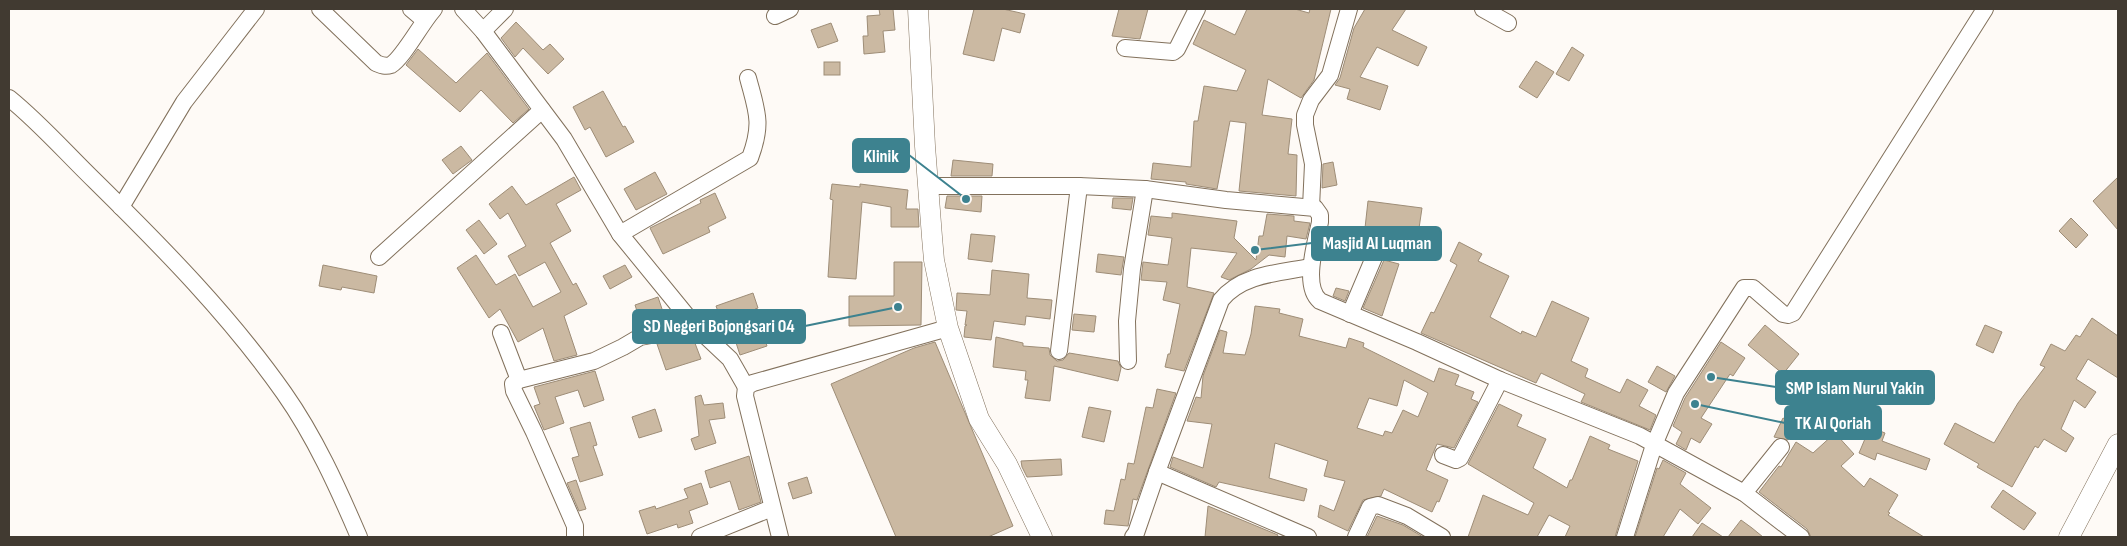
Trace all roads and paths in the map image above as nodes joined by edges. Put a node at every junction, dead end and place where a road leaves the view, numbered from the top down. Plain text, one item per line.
1 (256, 9) edge
2 (320, 9) edge
3 (411, 9) edge
4 (464, 9) edge
5 (505, 9) edge
6 (790, 9) edge
7 (918, 9) edge
8 (1196, 9) edge
9 (1350, 9) edge
10 (1483, 9) edge
11 (1985, 9) edge
12 (429, 14) edge
13 (775, 16) dead end
14 (1508, 23) dead end
15 (483, 31) junction
16 (1125, 48) dead end
17 (748, 78) dead end
18 (9, 98) edge
19 (542, 110) junction
20 (929, 186) junction
21 (1079, 186) junction
22 (1145, 188) junction
23 (121, 207) junction
24 (1311, 207) junction
25 (620, 234) junction
26 (1375, 255) dead end
27 (378, 257) dead end
28 (1310, 267) junction
29 (1350, 314) junction
30 (696, 327) junction
31 (948, 328) junction
32 (501, 333) dead end
33 (1059, 351) dead end
34 (1128, 361) dead end
35 (519, 380) junction
36 (1500, 380) junction
37 (746, 387) junction
38 (2118, 444) edge
39 (1654, 445) junction
40 (1781, 447) dead end
41 (1443, 455) dead end
42 (1157, 472) junction
43 (1744, 493) junction
44 (772, 508) junction
45 (358, 537) edge
46 (576, 537) edge
47 (700, 537) edge
48 (780, 537) edge
49 (1042, 537) edge
50 (1052, 537) edge
51 (1133, 537) edge
52 (1308, 537) edge
53 (1356, 537) edge
54 (1442, 537) edge
55 (1625, 537) edge
56 (1800, 537) edge
57 (2070, 537) edge

1 - 23 street
2 - 12 street
3 - 12 street
4 - 15 street
5 - 15 street
6 - 13 street
7 - 20 street
8 - 16 street
9 - 24 street
10 - 14 street
11 - 39 street
15 - 19 street
17 - 25 street
18 - 23 street
19 - 25 street
19 - 27 street
20 - 21 street
20 - 31 street
21 - 22 street
21 - 33 street
22 - 24 street
22 - 34 street
23 - 45 street
24 - 28 street
25 - 30 street
26 - 29 street
28 - 29 street
28 - 42 street
29 - 36 street
30 - 35 street
30 - 37 street
31 - 37 street
31 - 49 street
32 - 35 street
35 - 46 street
36 - 39 street
36 - 41 street
37 - 44 street
38 - 57 street
39 - 43 street
39 - 55 street
40 - 43 street
42 - 51 street
42 - 52 street
43 - 56 street
44 - 47 street
44 - 48 street
49 - 50 street
53 - 54 street

